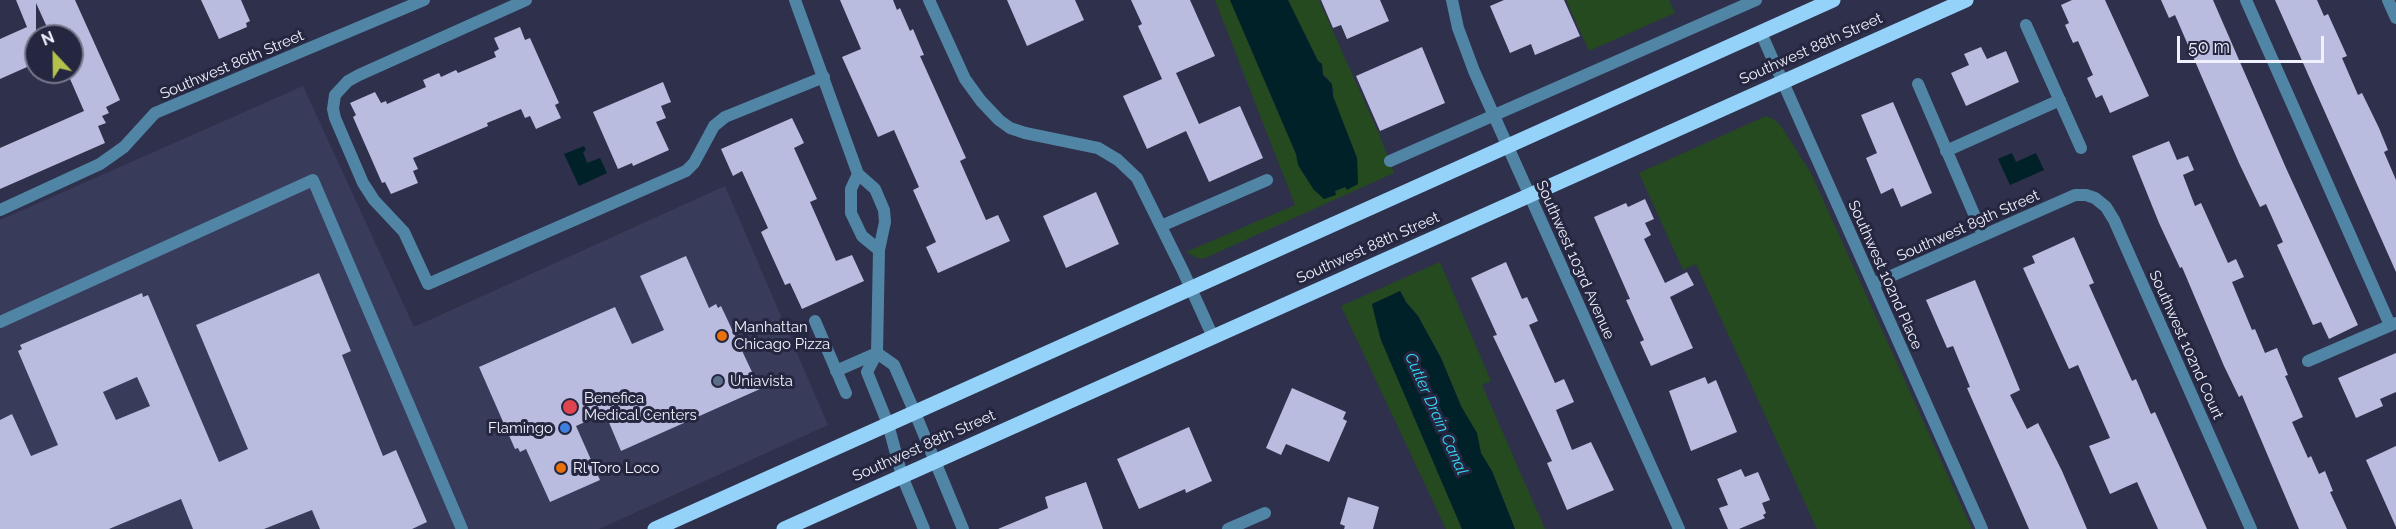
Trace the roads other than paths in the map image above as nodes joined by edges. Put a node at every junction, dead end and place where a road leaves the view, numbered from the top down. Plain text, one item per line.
1 (424, 0) edge
2 (526, 0) edge
3 (795, 0) edge
4 (930, 0) edge
5 (1452, 0) edge
6 (1756, 0) edge
7 (1833, 0) edge
8 (1966, 0) edge
9 (2246, 0) edge
10 (2388, 0) edge
11 (2396, 18) edge
12 (2026, 25) dead end
13 (1761, 33) junction
14 (824, 77) junction
15 (1783, 81) junction
16 (1918, 84) dead end
17 (2060, 100) junction
18 (1494, 117) junction
19 (1507, 146) junction
20 (2081, 148) dead end
21 (1946, 151) junction
22 (1389, 161) dead end
23 (858, 174) junction
24 (1267, 180) dead end
25 (2075, 195) joint
26 (1530, 196) junction
27 (0, 210) edge
28 (1161, 226) junction
29 (1983, 235) junction
30 (879, 250) junction
31 (1873, 284) junction
32 (1191, 288) junction
33 (814, 321) dead end
34 (0, 322) edge
35 (2393, 324) edge
36 (1213, 337) junction
37 (877, 353) junction
38 (2308, 362) dead end
39 (836, 371) junction
40 (846, 393) dead end
41 (915, 412) junction
42 (888, 424) junction
43 (934, 462) junction
44 (902, 476) junction
45 (1265, 513) dead end
46 (462, 529) edge
47 (654, 529) edge
48 (784, 529) edge
49 (924, 529) edge
50 (963, 529) edge
51 (1228, 529) edge
52 (1679, 529) edge
53 (1982, 529) edge
54 (2251, 529) edge

1 - 27 street, Southwest 86th Street
2 - 14 street
3 - 14 street
4 - 28 street
5 - 18 street, Southwest 103rd Avenue
6 - 18 street
7 - 13 main road
8 - 15 main road, Southwest 88th Street
9 - 35 street
10 - 11 street
12 - 17 street
13 - 15 street, Southwest 102nd Place
13 - 19 main road
14 - 23 street
15 - 26 main road, Southwest 88th Street
15 - 31 street, Southwest 102nd Place
16 - 21 street
17 - 20 street
17 - 21 street
18 - 19 street, Southwest 103rd Avenue
18 - 22 street
19 - 26 street, Southwest 103rd Avenue
19 - 32 main road
21 - 29 street
23 - 30 street
23 - 30 street
24 - 28 street
25 - 29 street, Southwest 89th Street
25 - 54 street, Southwest 102nd Court
26 - 36 main road, Southwest 88th Street
26 - 52 street, Southwest 103rd Avenue
28 - 32 street
29 - 31 street, Southwest 89th Street
30 - 37 street
31 - 53 street, Southwest 102nd Place
32 - 36 street
32 - 41 main road
33 - 39 street
34 - 46 street
35 - 38 street
36 - 43 main road, Southwest 88th Street
37 - 39 street
37 - 41 street
37 - 42 street
39 - 40 street
41 - 42 main road
41 - 43 street
42 - 44 street
42 - 47 main road
43 - 44 main road, Southwest 88th Street
43 - 50 street
44 - 48 main road, Southwest 88th Street
44 - 49 street
45 - 51 street

